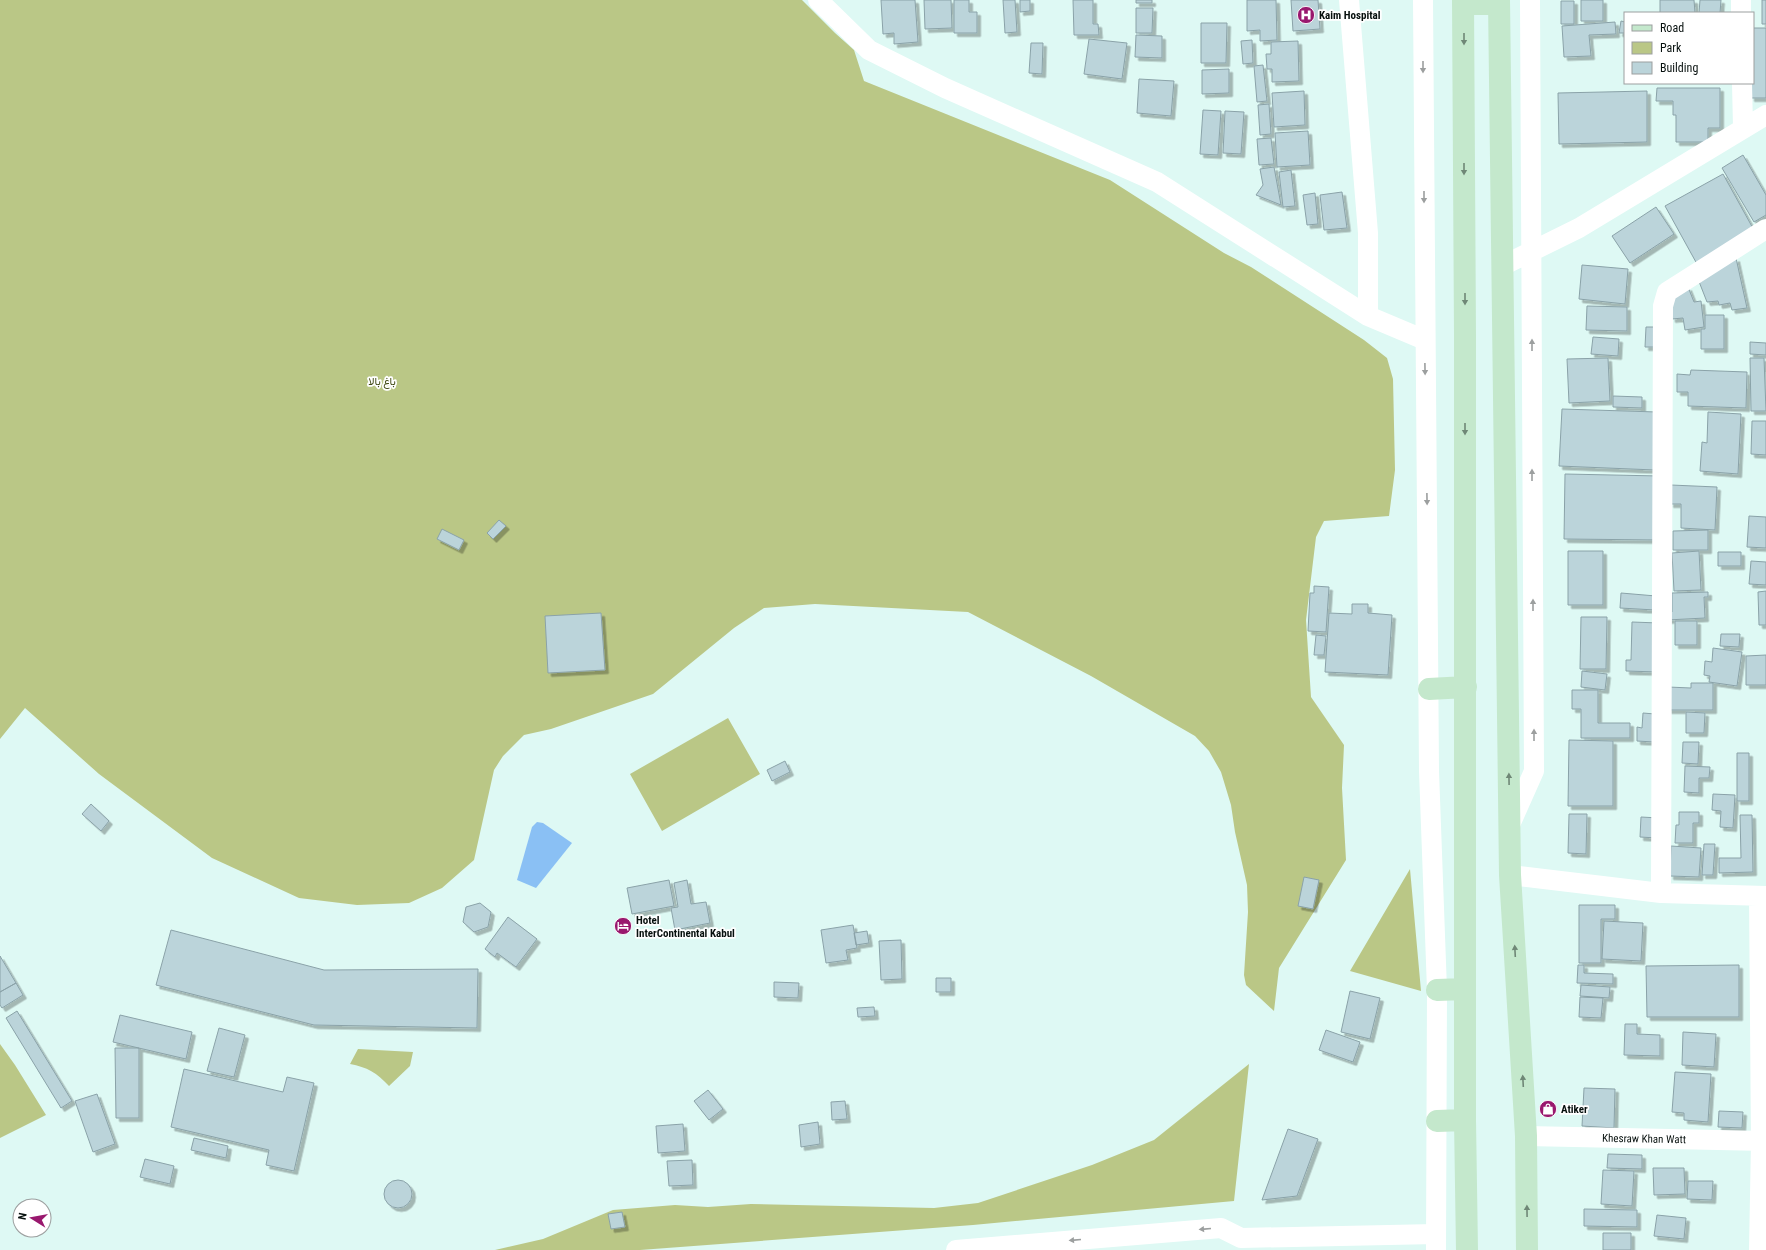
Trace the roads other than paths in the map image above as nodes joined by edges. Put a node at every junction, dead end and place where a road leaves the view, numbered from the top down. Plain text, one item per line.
1 (818, 0) edge
2 (1349, 0) edge
3 (1423, 0) edge
4 (1530, 0) edge
5 (1741, 0) edge
6 (1463, 2) edge
7 (1499, 2) edge
8 (1741, 12) edge
9 (1742, 84) edge
10 (1766, 115) edge
11 (1743, 127) junction
12 (1766, 230) edge
13 (1531, 253) junction
14 (1504, 265) junction
15 (1368, 316) junction
16 (1425, 340) junction
17 (1466, 687) junction
18 (1429, 689) junction
19 (1510, 825) junction
20 (1510, 876) junction
21 (1661, 893) junction
22 (1762, 896) edge
23 (1465, 989) junction
24 (1437, 990) junction
25 (1465, 1120) junction
26 (1437, 1122) junction
27 (1526, 1136) junction
28 (1764, 1141) edge
29 (1436, 1242) edge
30 (1235, 1244) edge
31 (956, 1250) edge
32 (1467, 1250) edge
33 (1527, 1250) edge
34 (1759, 1250) edge

1 - 15 street
2 - 15 street
3 -> 16 street
4 - 13 street
5 - 8 street
6 - 7 main road
6 -> 17 main road
7 - 14 main road
9 - 11 street
10 - 11 street
11 - 13 street
12 - 21 street
13 - 14 street
19 -> 13 street
19 -> 14 main road
15 - 16 street
16 -> 18 street
17 - 18 main road
17 - 23 main road
18 - 24 street
19 - 20 main road
20 - 21 street
27 -> 20 main road
21 - 22 street
22 - 28 street
23 - 24 main road
23 - 25 main road
24 - 26 street
25 - 26 main road
25 - 32 main road
26 - 29 street
27 - 28 street, Khesraw Khan Watt
33 -> 27 main road
28 - 34 street
29 - 30 street
30 -> 31 street

